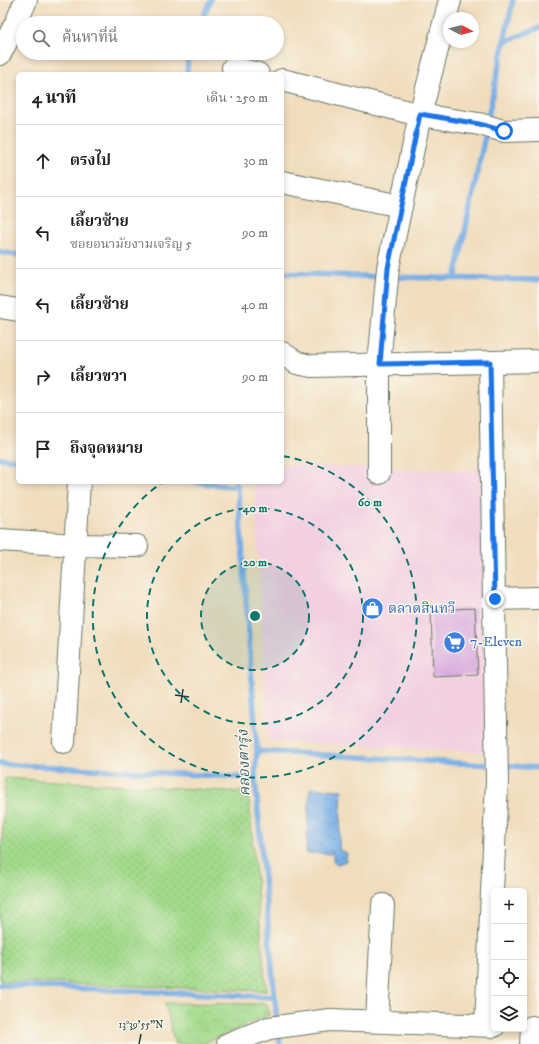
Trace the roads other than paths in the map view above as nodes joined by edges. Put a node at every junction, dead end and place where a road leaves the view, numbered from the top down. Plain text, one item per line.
1 (26, 0) edge
2 (450, 0) edge
3 (19, 16) edge
4 (16, 23) edge
5 (0, 54) edge
6 (234, 68) dead end
7 (250, 72) edge
8 (284, 80) edge
9 (420, 114) junction
10 (539, 130) edge
11 (284, 182) edge
12 (401, 206) junction
13 (0, 307) edge
14 (16, 310) edge
15 (284, 354) edge
16 (539, 361) edge
17 (490, 362) junction
18 (380, 364) junction
19 (379, 473) dead end
20 (80, 484) edge
21 (0, 540) edge
22 (75, 545) junction
23 (137, 546) dead end
24 (539, 598) edge
25 (495, 599) junction
26 (64, 742) dead end
27 (383, 905) dead end
28 (377, 1021) junction
29 (490, 1025) edge
30 (237, 1043) edge

1 - 3 street
2 - 9 street
4 - 5 street
6 - 7 street
8 - 9 street
9 - 10 street
9 - 12 street
11 - 12 street
12 - 18 street
13 - 14 street
15 - 18 street
16 - 17 street
17 - 18 street
17 - 25 street
18 - 19 street
20 - 22 street
21 - 22 street
22 - 23 street
22 - 26 street
24 - 25 street
25 - 29 street
27 - 28 street
28 - 29 street
28 - 30 street

